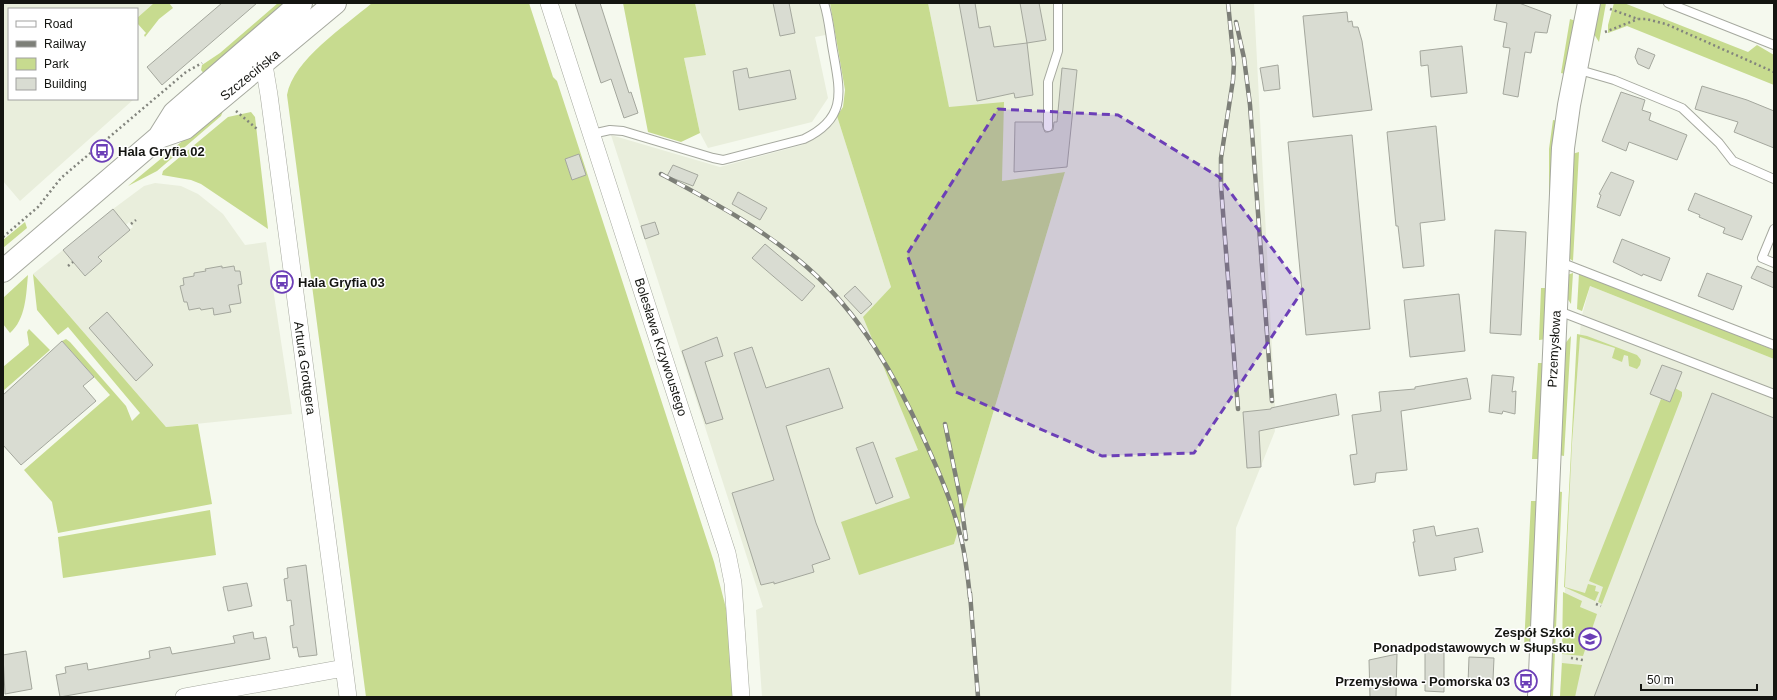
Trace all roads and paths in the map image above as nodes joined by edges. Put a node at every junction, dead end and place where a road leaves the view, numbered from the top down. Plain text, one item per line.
1 (301, 3) edge
2 (335, 3) edge
3 (549, 3) edge
4 (824, 3) edge
5 (1058, 3) edge
6 (1588, 3) edge
7 (1668, 3) edge
8 (1610, 9) dead end
9 (1638, 19) junction
10 (1605, 32) dead end
11 (260, 39) junction
12 (1774, 45) edge
13 (264, 63) junction
14 (1576, 69) junction
15 (1774, 72) edge
16 (165, 89) dead end
17 (236, 111) dead end
18 (1048, 127) dead end
19 (262, 133) dead end
20 (592, 134) junction
21 (159, 137) junction
22 (1774, 178) edge
23 (136, 220) dead end
24 (131, 224) dead end
25 (1774, 229) edge
26 (3, 237) edge
27 (1558, 261) junction
28 (73, 262) dead end
29 (1774, 263) edge
30 (68, 266) dead end
31 (3, 271) edge
32 (1556, 310) junction
33 (1774, 345) edge
34 (1774, 394) edge
35 (1596, 604) dead end
36 (1601, 606) dead end
37 (1571, 658) dead end
38 (1583, 660) dead end
39 (344, 668) junction
40 (184, 697) edge
41 (348, 697) edge
42 (741, 697) edge
43 (1539, 697) edge

1 - 11 street, Szczecińska
2 - 13 street, Szczecińska
3 - 20 street, Bolesława Krzywoustego
4 - 20 lane
5 - 18 lane
6 - 14 street, Przemysłowa
7 - 12 lane
8 - 9 path
9 - 10 path
9 - 15 path
11 - 13 street, Artura Grottgera
11 - 21 street, Szczecińska
13 - 21 street, Szczecińska
13 - 39 street, Artura Grottgera
14 - 22 lane
14 - 27 street, Przemysłowa
16 - 26 path
17 - 19 path
20 - 42 street, Bolesława Krzywoustego
21 - 31 street, Szczecińska
23 - 24 path
25 - 29 lane
27 - 32 street, Przemysłowa
27 - 33 lane
28 - 30 path
32 - 34 lane
32 - 43 street, Przemysłowa
35 - 36 path
37 - 38 path
39 - 40 street
39 - 41 street, Artura Grottgera

